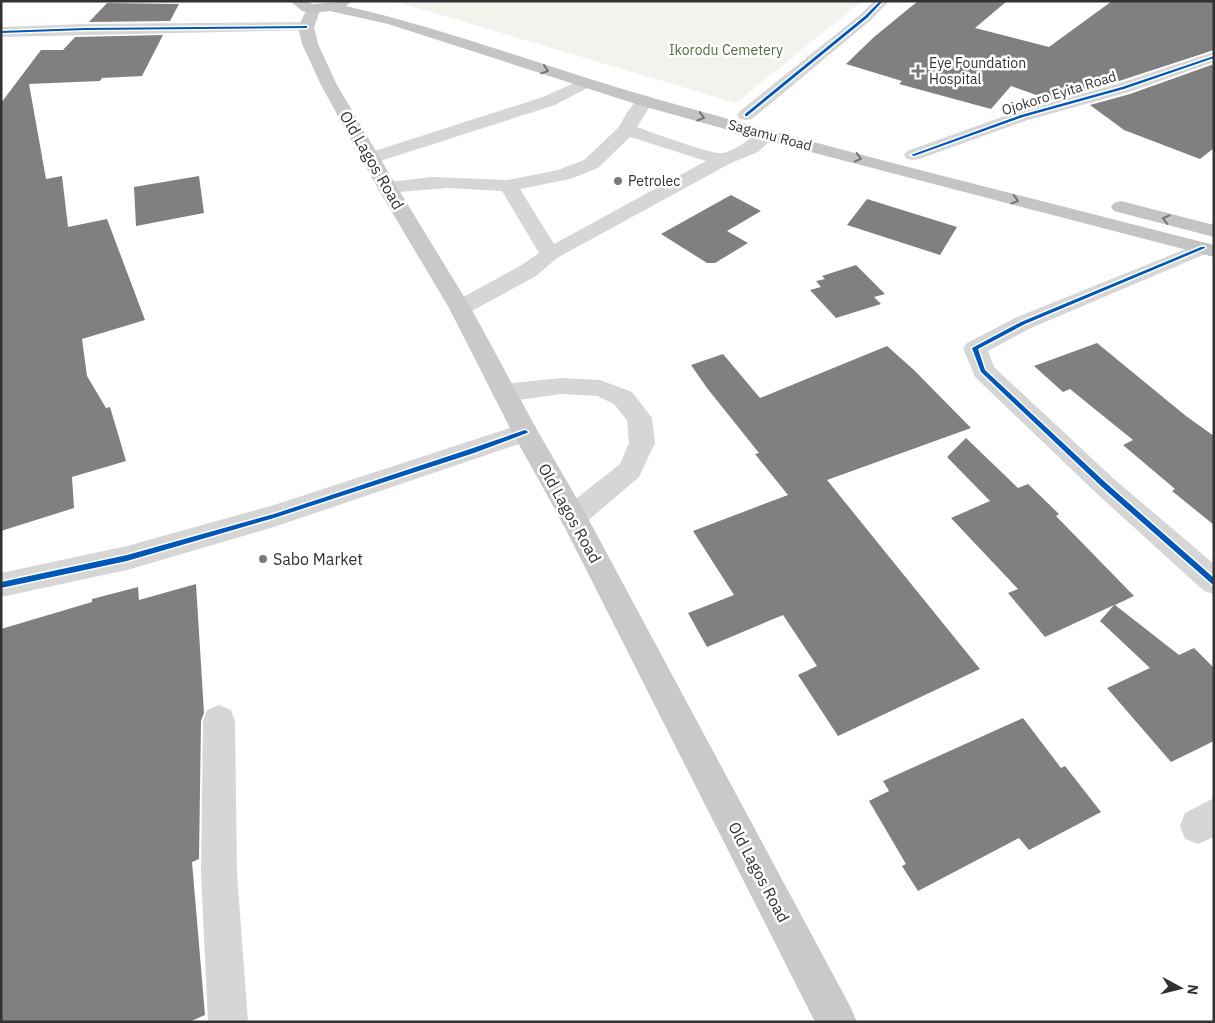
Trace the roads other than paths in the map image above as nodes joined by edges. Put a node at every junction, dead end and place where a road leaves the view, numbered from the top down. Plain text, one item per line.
1 (369, 1) edge
2 (882, 1) edge
3 (318, 9) edge
4 (1, 32) edge
5 (1214, 57) edge
6 (585, 83) junction
7 (645, 101) junction
8 (746, 114) junction
9 (627, 130) junction
10 (767, 135) junction
11 (912, 155) junction
12 (371, 158) junction
13 (722, 160) junction
14 (941, 162) dead end
15 (508, 186) junction
16 (387, 187) junction
17 (1101, 202) dead end
18 (1210, 243) edge
19 (550, 254) junction
20 (460, 308) junction
21 (504, 393) junction
22 (524, 432) junction
23 (573, 517) junction
24 (1214, 582) edge
25 (1, 585) edge
26 (219, 722) dead end
27 (228, 1022) edge
28 (837, 1022) edge

1 - 8 highway, Sagamu Road
2 - 8 street
3 - 4 street
3 -> 6 highway, Sagamu Road
3 - 12 main road, Old Lagos Road
5 - 11 street, Ojokoro Eyita Road
6 - 7 highway, Sagamu Road
6 - 12 street
7 - 9 street
7 -> 10 highway, Sagamu Road
8 - 11 highway, Sagamu Road
9 - 13 street
9 - 15 street
10 - 13 street
10 -> 18 highway, Sagamu Road
11 - 14 highway, Sagamu Road
12 - 16 main road, Old Lagos Road
13 - 19 street
15 - 16 street
15 - 19 street
16 - 20 main road, Old Lagos Road
18 -> 17 highway
18 - 24 street
19 - 20 street
20 - 21 main road, Old Lagos Road
21 - 22 main road, Old Lagos Road
21 - 23 street
22 - 23 main road, Old Lagos Road
22 - 25 street
23 - 28 main road, Old Lagos Road
26 - 27 street

